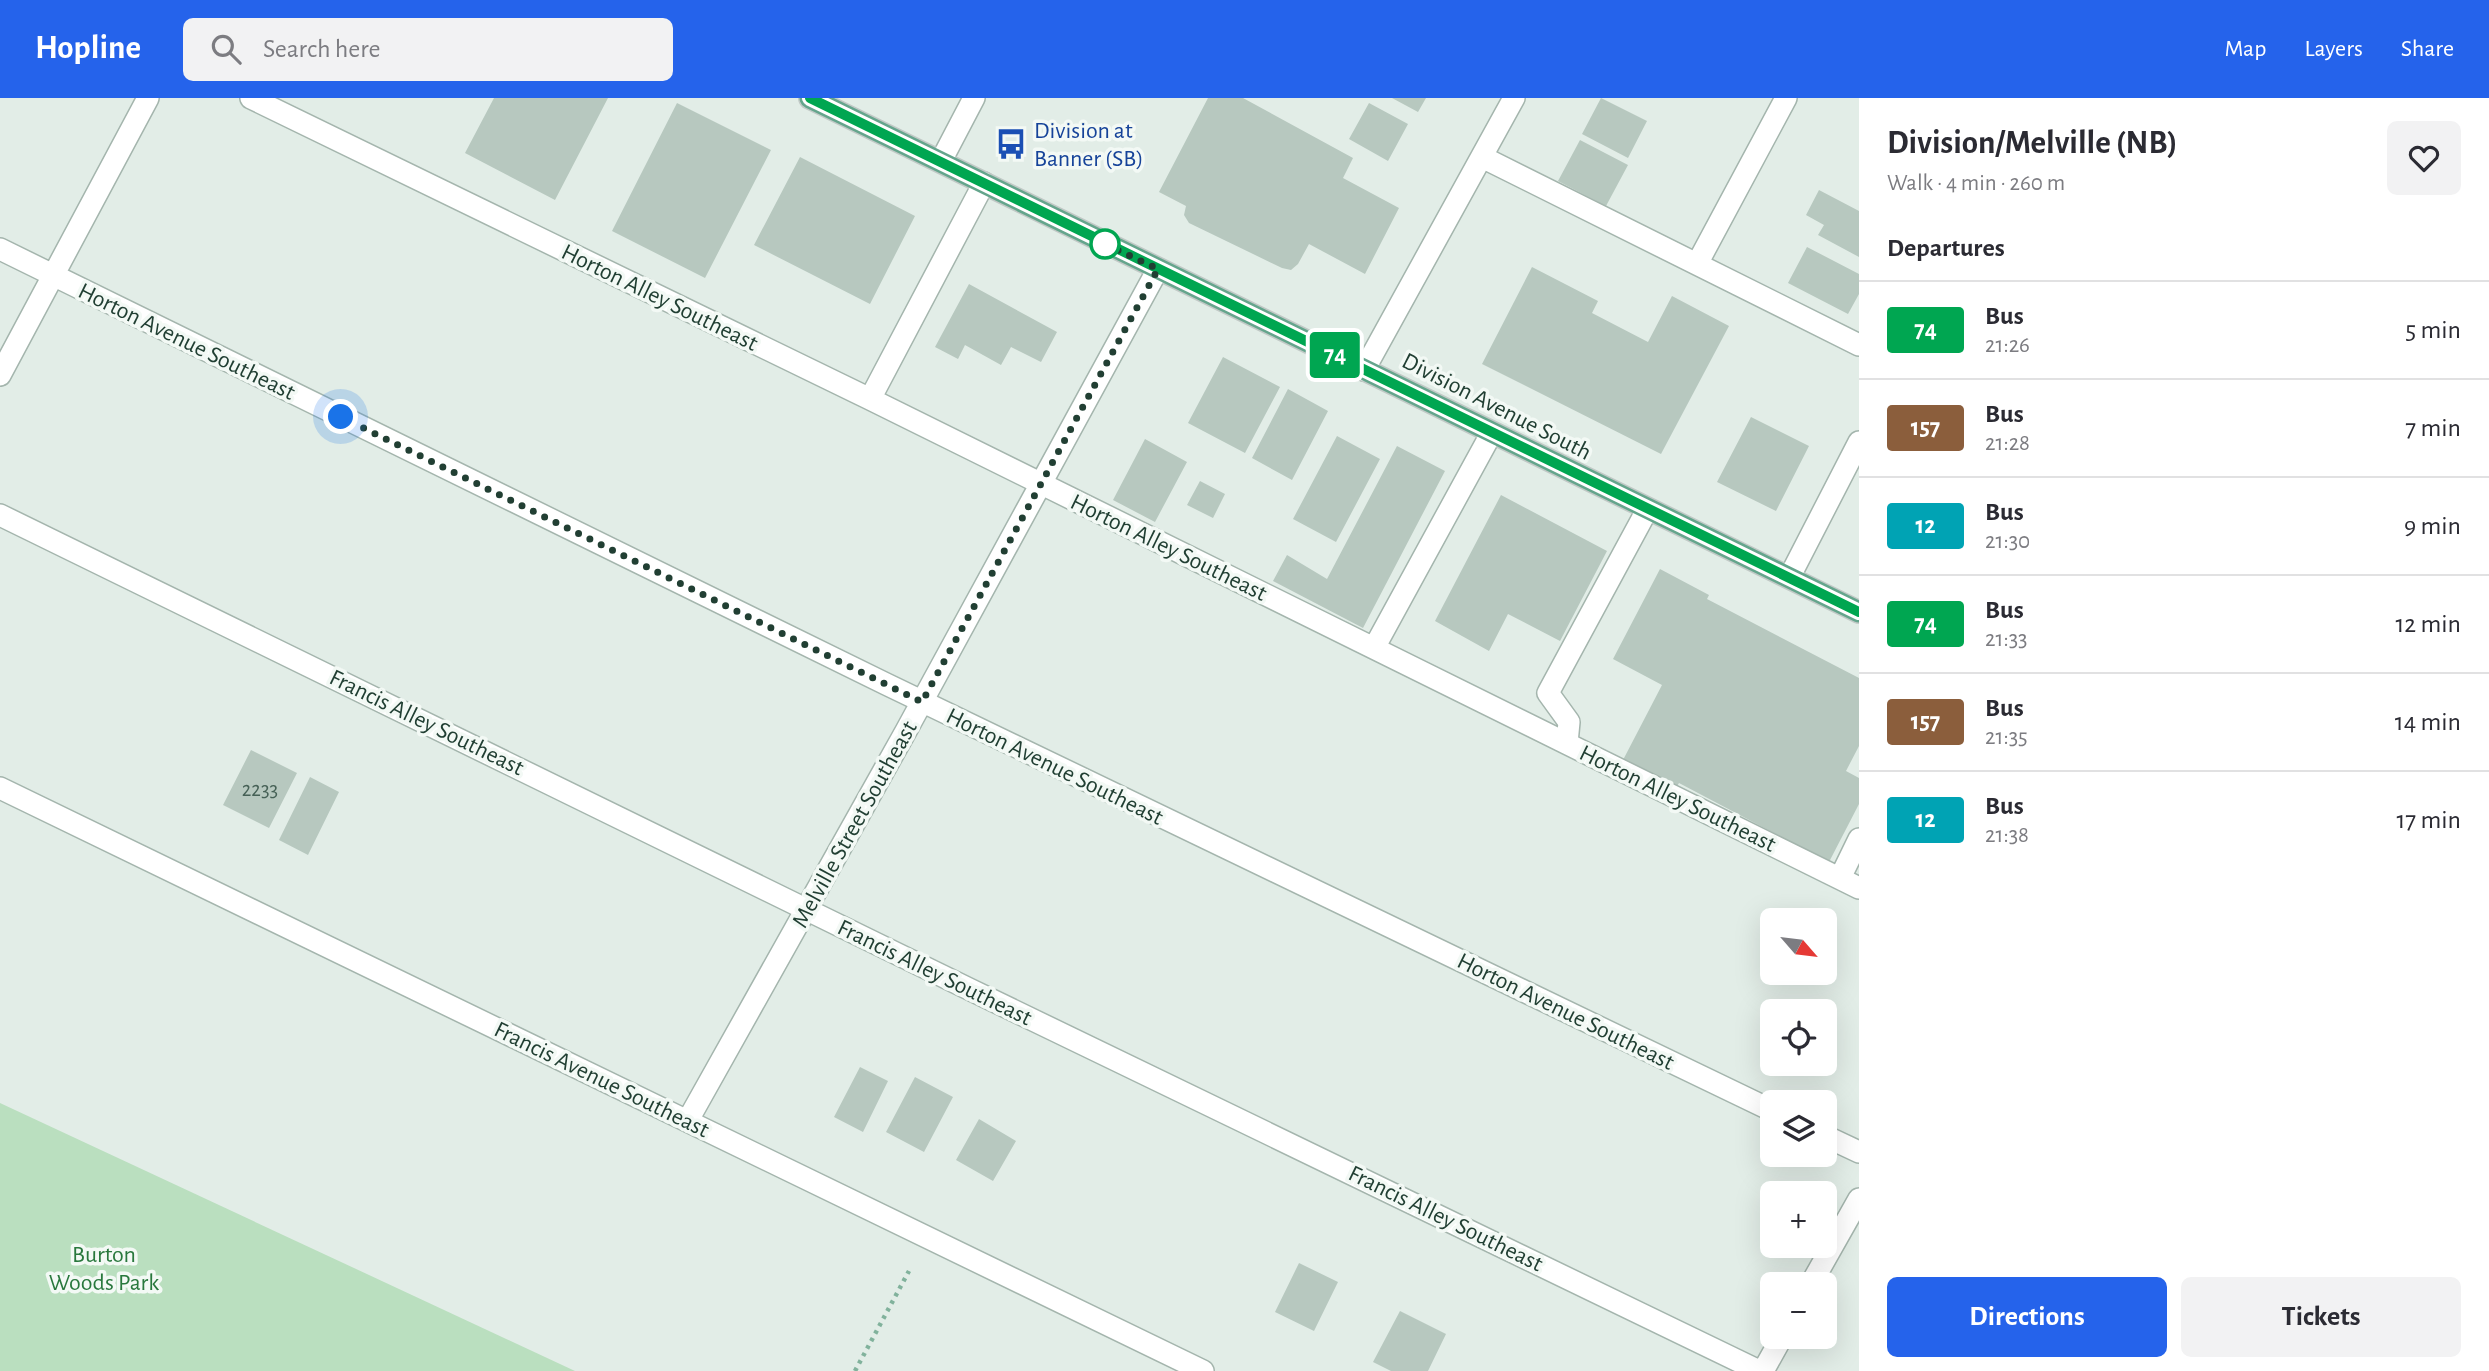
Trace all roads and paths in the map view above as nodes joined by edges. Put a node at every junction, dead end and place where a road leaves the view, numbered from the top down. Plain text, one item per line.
1 (148, 98) edge
2 (251, 98) edge
3 (810, 98) edge
4 (974, 98) edge
5 (1514, 98) edge
6 (1786, 98) edge
7 (1482, 157) junction
8 (941, 161) junction
9 (984, 183) junction
10 (0, 249) edge
11 (1697, 264) junction
12 (1158, 269) junction
13 (54, 276) junction
14 (1859, 345) edge
15 (1364, 369) junction
16 (0, 374) edge
17 (870, 399) junction
18 (1491, 433) junction
19 (1859, 442) edge
20 (1041, 484) junction
21 (1647, 510) junction
22 (0, 515) edge
23 (1790, 576) junction
24 (1859, 612) edge
25 (1374, 648) junction
26 (922, 702) junction
27 (1567, 743) junction
28 (0, 788) edge
29 (1859, 839) edge
30 (1840, 878) junction
31 (1859, 888) edge
32 (806, 909) junction
33 (1760, 1105) edge
34 (688, 1120) junction
35 (1837, 1142) edge
36 (1859, 1152) edge
37 (1859, 1199) edge
38 (909, 1271) dead end
39 (1818, 1272) edge
40 (1775, 1349) edge
41 (855, 1371) edge
42 (1203, 1371) edge
43 (1761, 1371) edge

1 - 13 street
2 - 17 street, Horton Alley Southeast
3 - 8 main road, Division Avenue South
4 - 8 street
5 - 7 street
6 - 11 street
7 - 11 street
7 - 15 street
8 - 9 main road, Division Avenue South
9 - 12 main road, Division Avenue South
9 - 17 street
10 - 13 street, Horton Avenue Southeast
11 - 14 street
12 - 15 main road, Division Avenue South
12 - 20 street, Melville Street Southeast
13 - 16 street
13 - 26 street, Horton Avenue Southeast
15 - 18 main road, Division Avenue South
17 - 20 street, Horton Alley Southeast
18 - 21 main road, Division Avenue South
18 - 25 street
19 - 23 street
20 - 25 street, Horton Alley Southeast
20 - 26 street, Melville Street Southeast
21 - 23 main road, Division Avenue South
21 - 27 street
22 - 32 street, Francis Alley Southeast
23 - 24 main road, Division Avenue South
25 - 27 street, Horton Alley Southeast
26 - 32 street, Melville Street Southeast
26 - 33 street, Horton Avenue Southeast
27 - 30 street, Horton Alley Southeast
28 - 34 street, Francis Avenue Southeast
29 - 30 street
30 - 31 street, Horton Alley Southeast
32 - 34 street, Melville Street Southeast
32 - 43 street, Francis Alley Southeast
34 - 42 street, Francis Avenue Southeast
35 - 36 street
37 - 39 street
38 - 41 path
40 - 43 street

